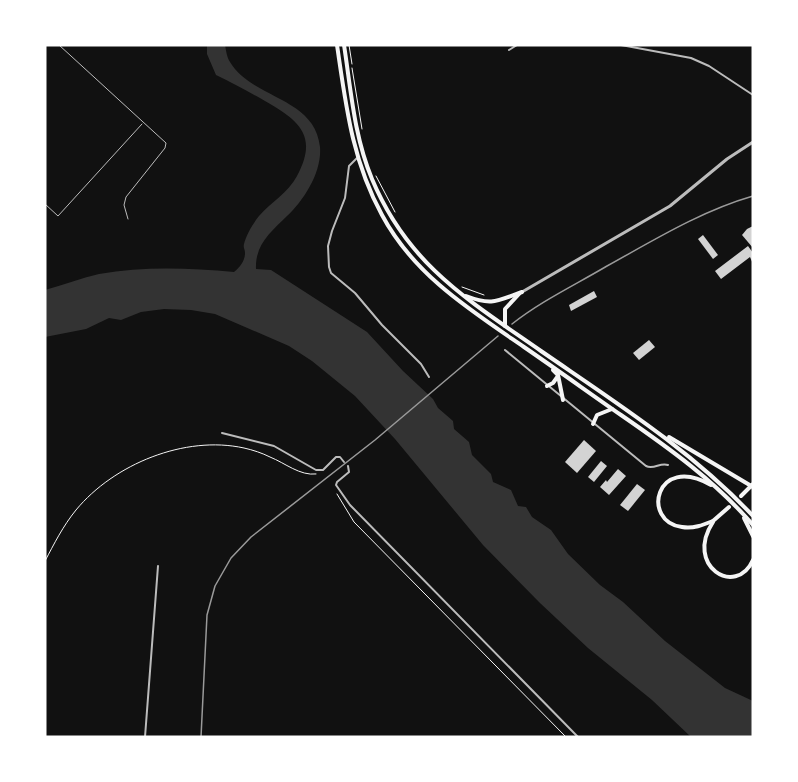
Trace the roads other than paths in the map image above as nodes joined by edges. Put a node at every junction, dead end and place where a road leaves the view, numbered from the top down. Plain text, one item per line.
1 (59, 45) edge
2 (337, 45) edge
3 (344, 45) edge
4 (517, 45) edge
5 (621, 45) edge
6 (509, 50) dead end
7 (753, 95) edge
8 (143, 123) junction
9 (753, 142) edge
10 (357, 158) junction
11 (45, 204) edge
12 (128, 219) dead end
13 (522, 292) junction
14 (460, 294) junction
15 (505, 326) junction
16 (505, 350) dead end
17 (542, 359) junction
18 (558, 375) junction
19 (429, 377) dead end
20 (547, 386) junction
21 (563, 399) junction
22 (612, 409) junction
23 (593, 424) junction
24 (654, 429) junction
25 (222, 433) dead end
26 (344, 462) dead end
27 (668, 465) dead end
28 (348, 466) dead end
29 (752, 486) edge
30 (719, 490) junction
31 (741, 496) dead end
32 (729, 507) dead end
33 (737, 508) junction
34 (753, 516) edge
35 (713, 521) junction
36 (753, 525) edge
37 (753, 536) edge
38 (753, 560) edge
39 (158, 566) dead end
40 (145, 737) edge
41 (578, 737) edge

1 - 8 lane
2 - 10 main road
3 - 14 main road
4 - 6 street
5 - 7 street
8 - 11 lane
8 - 12 lane
9 - 13 street
10 - 17 main road
10 - 19 street
13 - 14 main road
13 - 15 main road
14 - 15 main road
15 - 24 main road
16 - 20 street
17 - 18 main road
17 - 22 main road
18 - 20 main road
18 - 21 main road
20 - 21 street
21 - 23 street
22 - 23 main road
22 - 30 main road
23 - 27 street
24 - 29 main road
24 - 34 main road
25 - 26 street
28 - 41 street
29 - 31 main road
30 - 33 main road
30 - 35 main road
32 - 35 main road
33 - 36 main road
33 - 37 main road
35 - 38 main road
39 - 40 street

